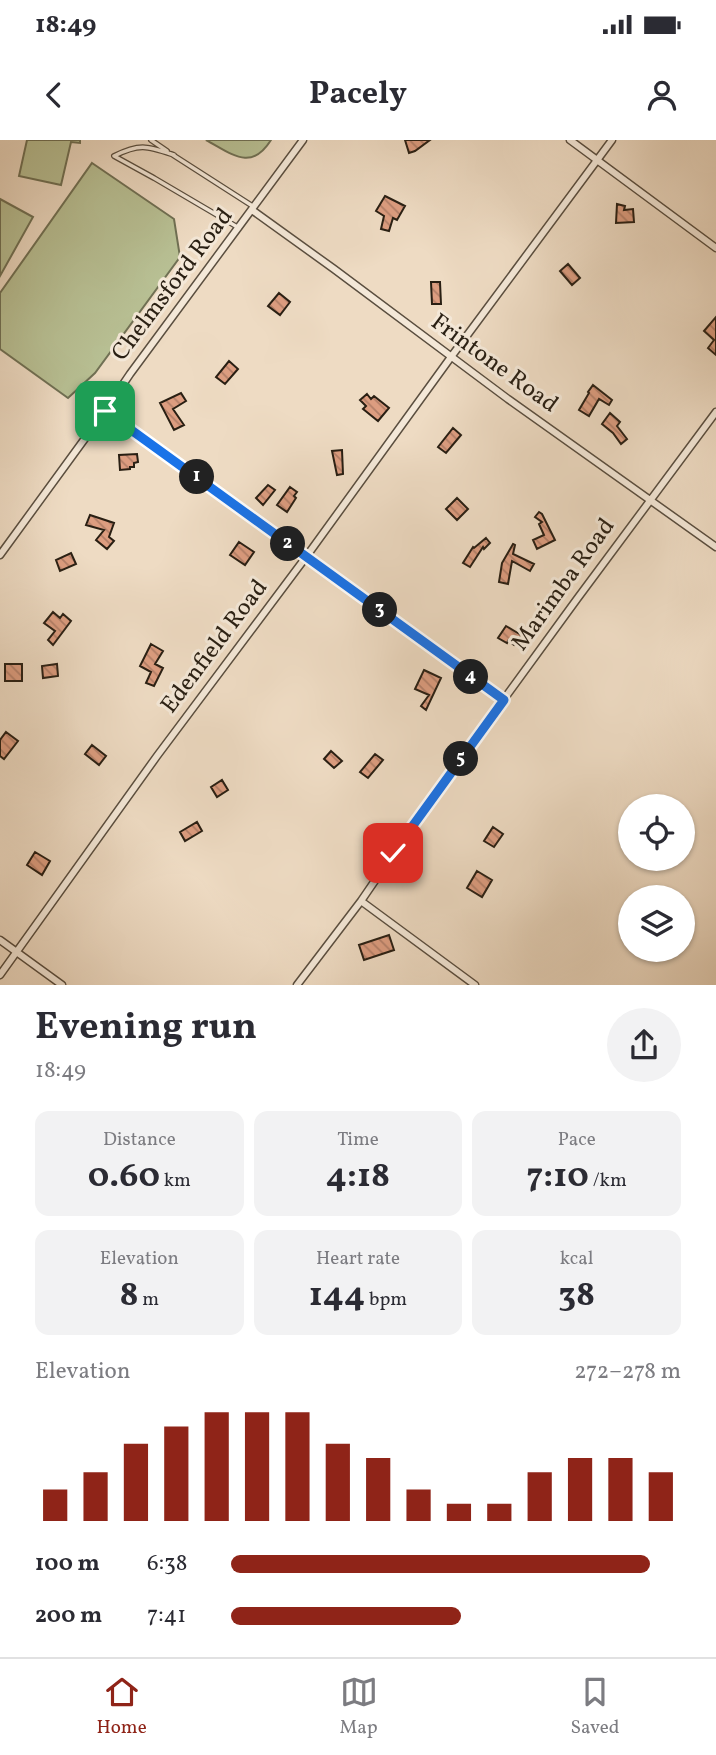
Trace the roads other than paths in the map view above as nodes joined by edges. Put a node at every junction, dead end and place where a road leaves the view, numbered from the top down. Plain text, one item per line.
1 (151, 140) edge
2 (303, 140) edge
3 (570, 140) edge
4 (611, 140) edge
5 (174, 155) junction
6 (597, 160) junction
7 (253, 209) junction
8 (239, 228) junction
9 (716, 248) edge
10 (450, 357) junction
11 (105, 411) junction
12 (716, 412) edge
13 (650, 500) junction
14 (716, 547) edge
15 (0, 555) edge
16 (306, 557) junction
17 (504, 700) junction
18 (361, 901) junction
19 (0, 940) edge
20 (17, 952) junction
21 (0, 975) edge
22 (300, 984) edge
23 (62, 985) edge
24 (475, 985) edge

1 - 5 lane
2 - 7 street, Chelmsford Road
3 - 6 street
4 - 6 street, Edenfield Road
5 - 7 lane
5 - 8 lane
6 - 9 street
6 - 10 street, Edenfield Road
7 - 8 street, Chelmsford Road
7 - 10 street, Frintone Road
8 - 11 street, Chelmsford Road
10 - 13 street, Frintone Road
10 - 16 street, Edenfield Road
11 - 15 street, Chelmsford Road
11 - 16 street
12 - 13 street, Marimba Road
13 - 14 street, Frintone Road
13 - 17 street, Marimba Road
16 - 17 street
16 - 20 street, Edenfield Road
17 - 18 street, Marimba Road
18 - 22 street, Marimba Road
18 - 24 street
19 - 20 street
20 - 21 street, Edenfield Road
20 - 23 street

